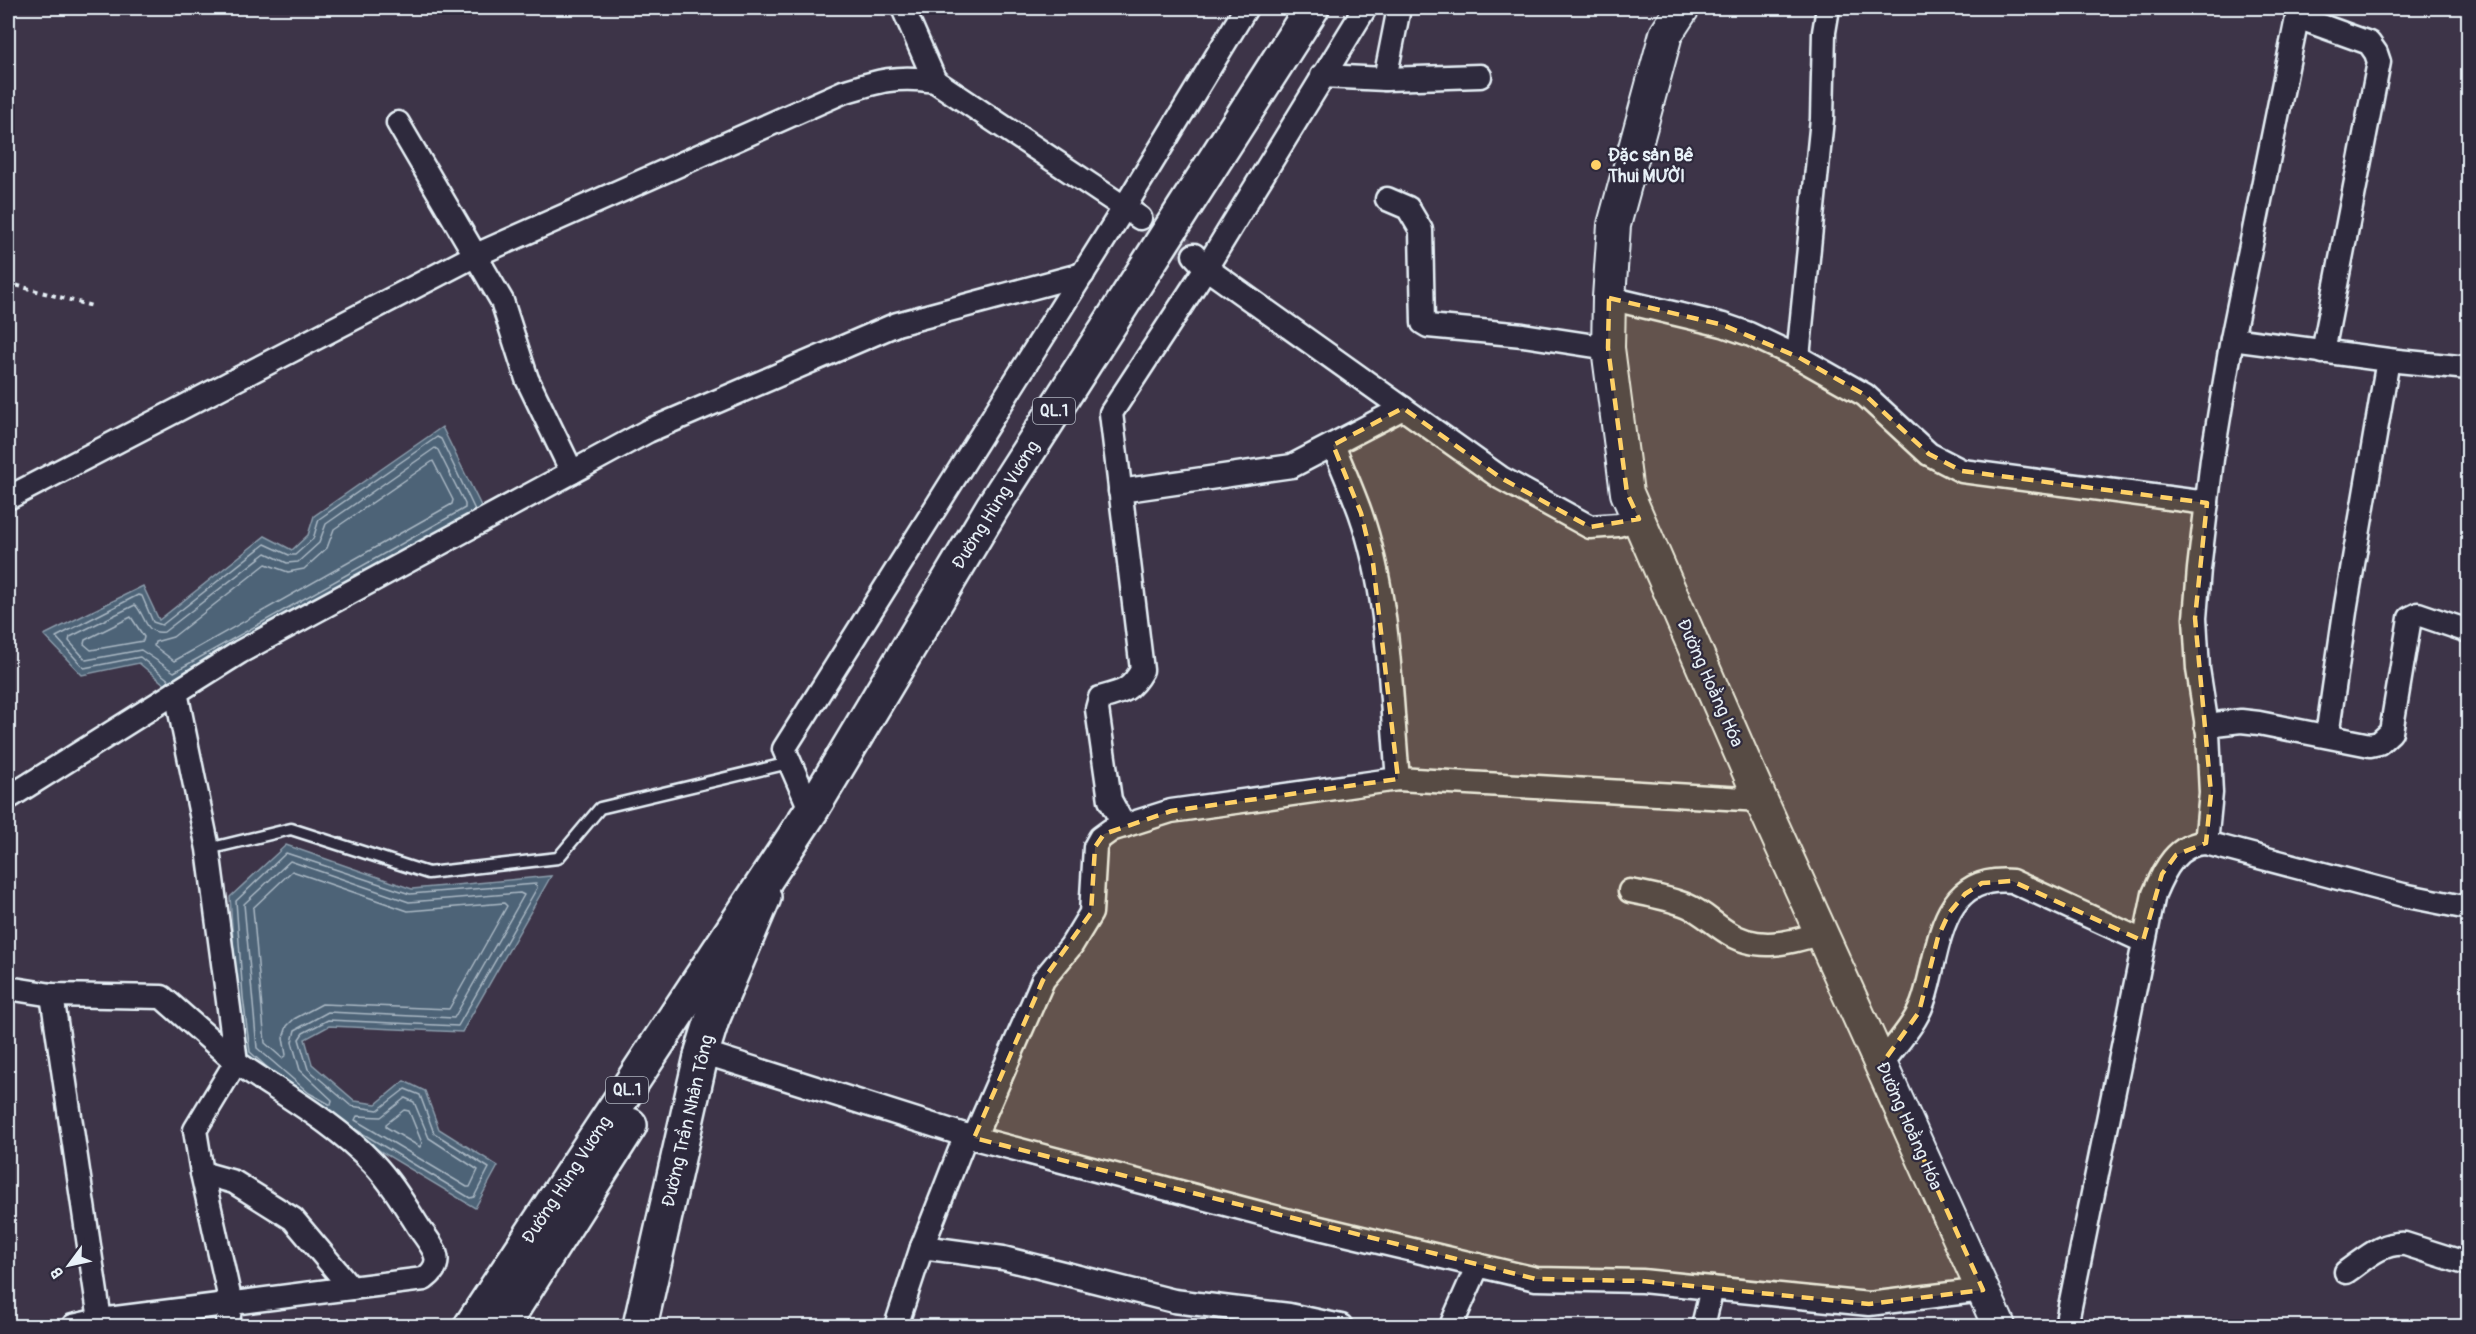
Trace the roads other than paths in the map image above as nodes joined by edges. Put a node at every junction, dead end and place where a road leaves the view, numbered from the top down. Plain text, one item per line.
1 (903, 8) edge
2 (1246, 8) edge
3 (1312, 8) edge
4 (1365, 8) edge
5 (1399, 8) edge
6 (1683, 8) edge
7 (1828, 8) edge
8 (2298, 12) edge
9 (1322, 76) junction
10 (1480, 76) dead end
11 (1385, 79) junction
12 (935, 81) junction
13 (398, 123) dead end
14 (1387, 199) dead end
15 (1132, 213) junction
16 (476, 255) junction
17 (1200, 262) junction
18 (1083, 274) junction
19 (1609, 298) junction
20 (2232, 339) junction
21 (1608, 348) junction
22 (2323, 352) junction
23 (1798, 357) junction
24 (2388, 360) junction
25 (2469, 368) edge
26 (1402, 408) junction
27 (1333, 445) junction
28 (572, 472) junction
29 (1120, 491) junction
30 (8, 498) edge
31 (2207, 503) junction
32 (1639, 519) junction
33 (2469, 631) edge
34 (176, 692) junction
35 (2206, 724) junction
36 (2327, 736) junction
37 (789, 764) junction
38 (1398, 779) junction
39 (8, 798) edge
40 (1761, 800) junction
41 (811, 811) junction
42 (1124, 826) junction
43 (2206, 843) junction
44 (208, 849) junction
45 (782, 854) junction
46 (1630, 891) dead end
47 (2469, 908) edge
48 (1821, 933) junction
49 (2143, 941) junction
50 (8, 988) edge
51 (52, 995) junction
52 (702, 1052) junction
53 (236, 1062) junction
54 (1881, 1065) junction
55 (970, 1137) junction
56 (202, 1173) junction
57 (922, 1247) junction
58 (2469, 1264) edge
59 (1478, 1265) junction
60 (2346, 1272) dead end
61 (351, 1288) junction
62 (1712, 1288) junction
63 (1983, 1290) junction
64 (231, 1304) junction
65 (100, 1320) junction
66 (73, 1326) edge
67 (227, 1326) edge
68 (471, 1326) edge
69 (502, 1326) edge
70 (640, 1326) edge
71 (896, 1326) edge
72 (1341, 1326) edge
73 (1451, 1326) edge
74 (1703, 1326) edge
75 (1999, 1326) edge
76 (2066, 1326) edge

1 - 12 street
2 - 15 street
3 - 41 main road, Đường Hùng Vương / QL.1
4 - 9 street
5 - 11 street
6 - 19 main road, Đường Hoằng Hóa
7 - 23 street
8 - 20 street
8 - 22 street
9 - 11 street
9 - 17 street
10 - 11 street
12 - 15 street
12 - 16 street
13 - 16 street
14 - 21 street
15 - 18 street
16 - 28 street
16 - 30 street
17 - 26 street
17 - 29 street
18 - 28 street
18 - 37 street
19 - 21 main road, Đường Hoằng Hóa
19 - 23 street
20 - 22 street
20 - 31 street
21 - 32 main road, Đường Hoằng Hóa
22 - 24 street
23 - 31 street
24 - 25 street
24 - 36 street
26 - 27 street
26 - 32 street
27 - 29 street
27 - 38 street
28 - 34 street
29 - 42 street
31 - 35 street
32 - 40 main road, Đường Hoằng Hóa
33 - 36 street
34 - 39 street
34 - 44 street
35 - 36 street
35 - 43 street
37 - 41 street
37 - 44 lane
38 - 40 street
38 - 42 street
40 - 48 main road, Đường Hoằng Hóa
41 - 45 main road, Đường Hùng Vương / QL.1
42 - 55 street
43 - 47 street
43 - 49 street
44 - 53 street
45 - 52 main road, Đường Trần Nhân Tông
45 - 68 main road, Đường Hùng Vương / QL.1
45 - 69 main road, Đường Hùng Vương / QL.1
46 - 48 street
48 - 54 main road, Đường Hoằng Hóa
49 - 54 street
49 - 76 street
50 - 51 street
51 - 53 street
51 - 65 street
52 - 55 street
52 - 70 main road, Đường Trần Nhân Tông
53 - 56 street
53 - 61 street
54 - 63 main road, Đường Hoằng Hóa
55 - 57 street
55 - 59 street
56 - 61 street
56 - 64 street
57 - 71 street
57 - 72 street
58 - 60 street
59 - 62 street
59 - 73 street
61 - 64 street
62 - 63 street
62 - 74 street
63 - 75 main road, Đường Hoằng Hóa
64 - 65 street
64 - 67 street
65 - 66 street

